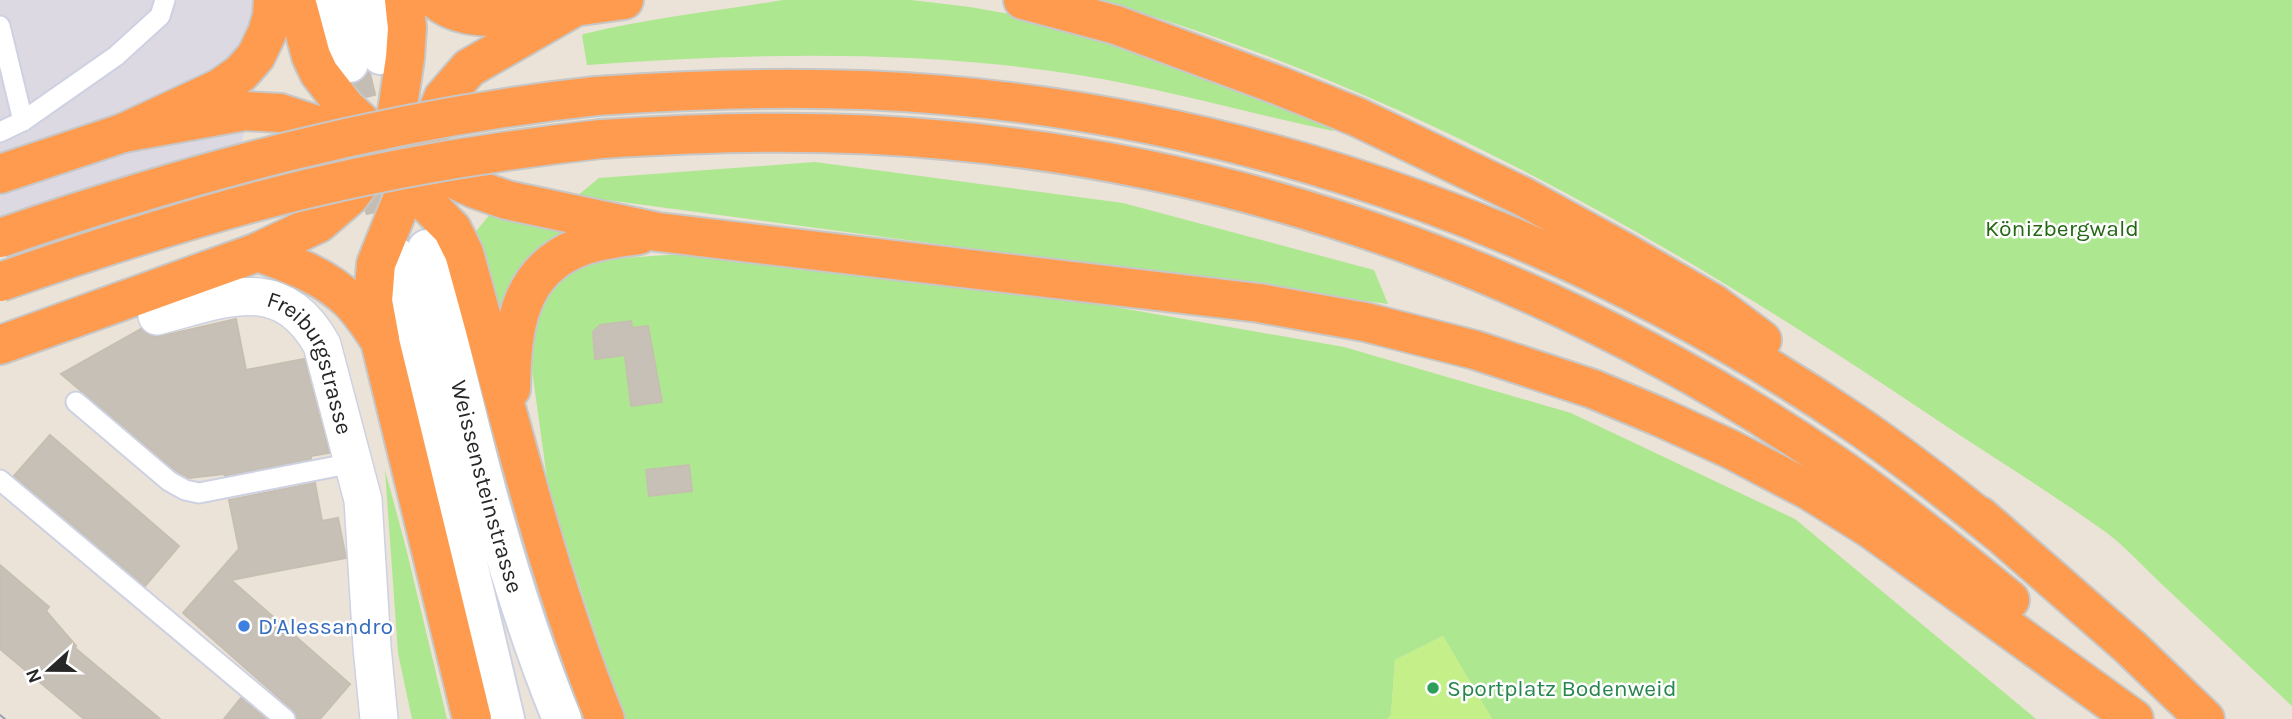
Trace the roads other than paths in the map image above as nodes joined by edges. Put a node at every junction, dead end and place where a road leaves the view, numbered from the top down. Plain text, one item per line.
1 (165, 0) edge
2 (273, 0) edge
3 (296, 0) edge
4 (334, 0) edge
5 (369, 0) edge
6 (404, 0) edge
7 (436, 0) edge
8 (624, 0) edge
9 (1023, 0) edge
10 (573, 8) junction
11 (0, 26) edge
12 (23, 121) junction
13 (0, 132) edge
14 (123, 133) junction
15 (398, 161) junction
16 (0, 174) edge
17 (658, 232) junction
18 (0, 238) edge
19 (258, 252) junction
20 (0, 282) edge
21 (157, 316) dead end
22 (380, 341) junction
23 (0, 345) edge
24 (76, 402) dead end
25 (511, 428) junction
26 (353, 463) junction
27 (0, 480) edge
28 (1998, 532) junction
29 (285, 719) edge
30 (379, 719) edge
31 (472, 719) edge
32 (505, 719) edge
33 (562, 719) edge
34 (605, 719) edge
35 (2134, 719) edge
36 (2141, 719) edge
37 (2205, 719) edge

1 - 12 lane
2 - 14 highway
3 - 15 highway
4 - 5 main road
6 - 15 highway
7 - 10 highway
8 - 10 highway
9 - 28 highway
10 - 15 highway
11 - 12 lane
12 - 13 lane
14 - 15 highway
14 - 16 highway
15 - 17 highway
15 - 19 highway
15 - 22 highway
15 - 25 highway
17 - 25 highway
17 - 35 highway
18 - 28 highway, bridge
19 - 22 highway
19 - 23 highway
20 - 36 highway, bridge
21 - 26 street, Freiburgstrasse
22 - 31 highway
24 - 26 lane, Freiburgstrasse
25 - 34 highway
26 - 30 street, Freiburgstrasse
27 - 29 lane
28 - 37 highway
32 - 33 main road, Weissensteinstrasse

